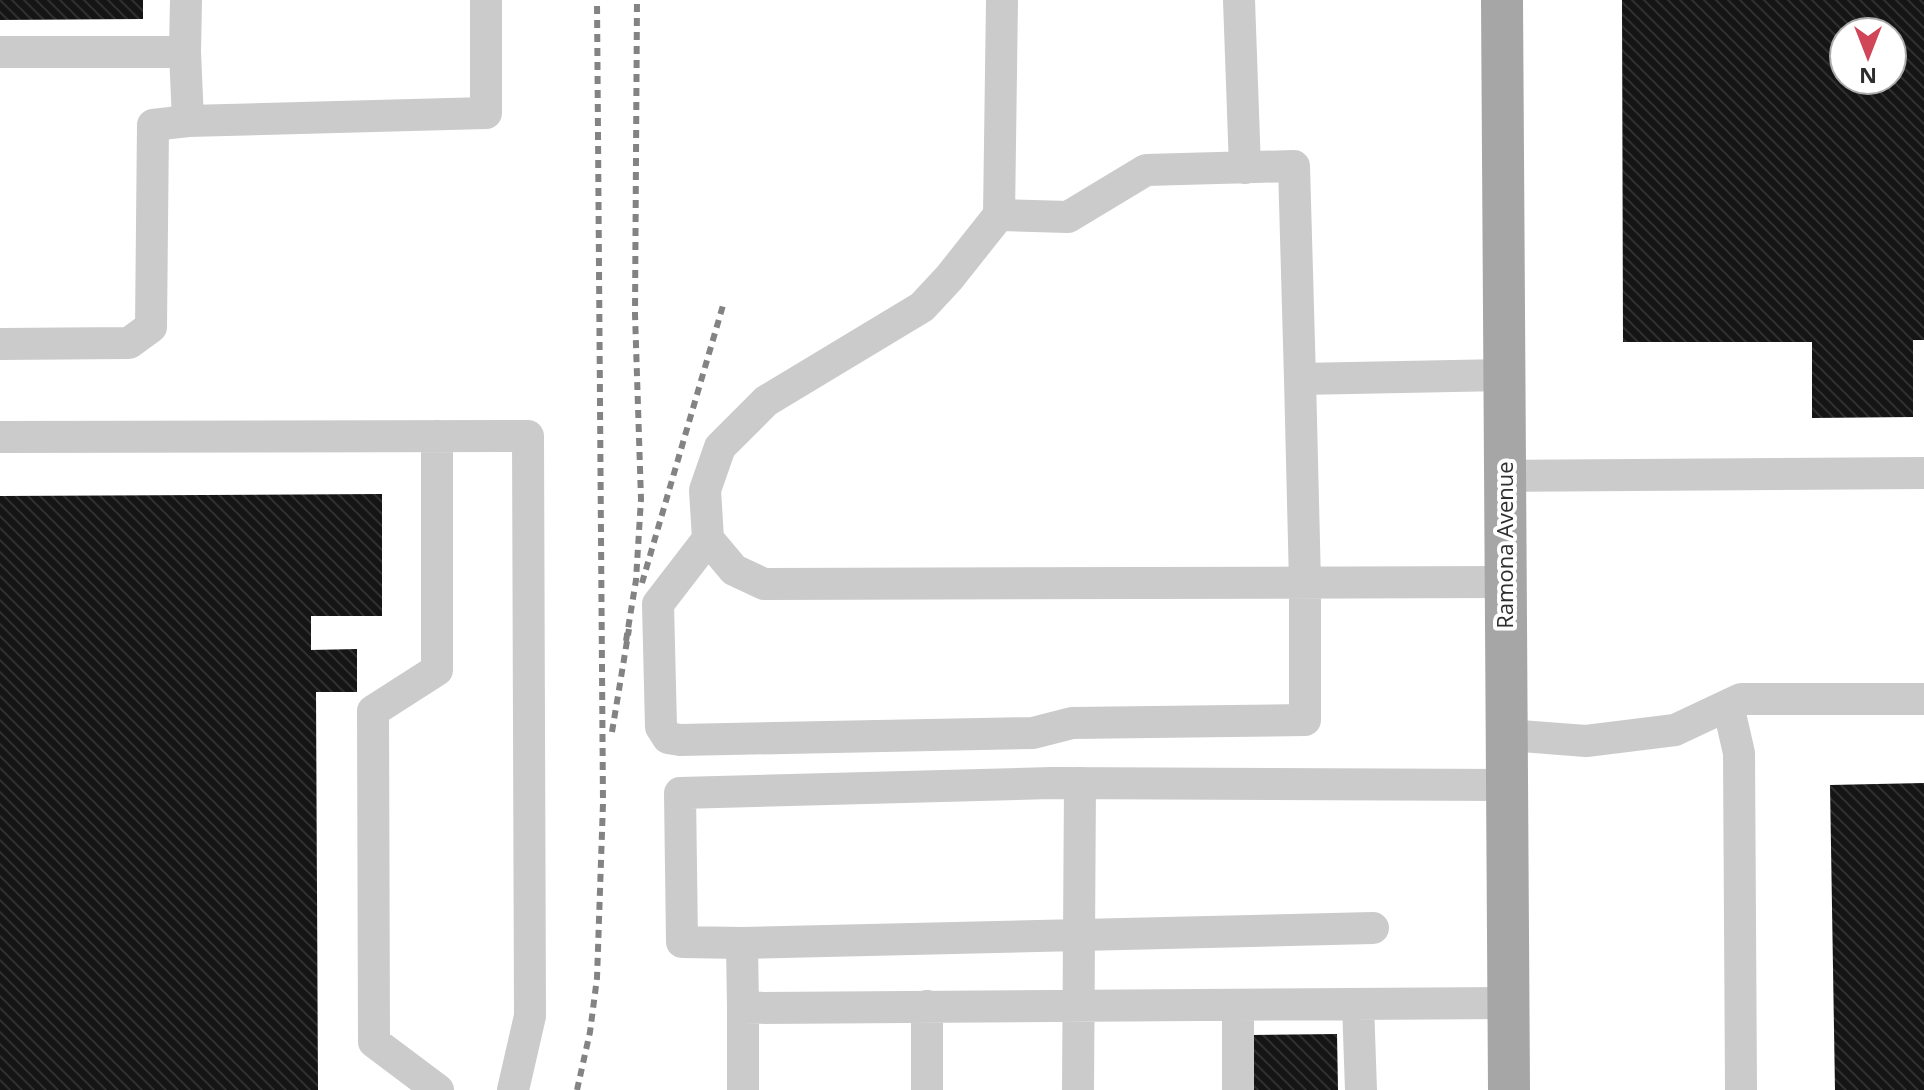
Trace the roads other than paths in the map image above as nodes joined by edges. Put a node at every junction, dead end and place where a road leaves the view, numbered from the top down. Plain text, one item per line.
1 (186, 0) edge
2 (486, 0) edge
3 (1002, 0) edge
4 (1239, 0) edge
5 (1502, 0) edge
6 (0, 52) edge
7 (185, 52) junction
8 (188, 121) junction
9 (1245, 168) junction
10 (999, 215) junction
11 (0, 344) edge
12 (1504, 375) junction
13 (1300, 379) junction
14 (437, 436) junction
15 (0, 437) edge
16 (1924, 473) edge
17 (1505, 476) junction
18 (708, 539) junction
19 (1506, 582) junction
20 (1305, 583) junction
21 (1924, 699) edge
22 (1728, 705) junction
23 (1507, 735) junction
24 (1080, 783) junction
25 (1507, 785) junction
26 (1373, 928) dead end
27 (1078, 936) junction
28 (742, 943) junction
29 (1508, 1003) junction
30 (1358, 1004) junction
31 (1238, 1005) junction
32 (927, 1006) junction
33 (1080, 1006) junction
34 (743, 1008) junction
35 (438, 1090) edge
36 (513, 1090) edge
37 (743, 1090) edge
38 (927, 1090) edge
39 (1078, 1090) edge
40 (1238, 1090) edge
41 (1361, 1090) edge
42 (1509, 1090) edge
43 (1741, 1090) edge

1 - 7 lane
2 - 8 lane
3 - 10 lane
4 - 9 lane
5 - 12 main road, Ramona Avenue
6 - 7 lane
7 - 8 lane
8 - 11 lane
9 - 10 lane
9 - 13 lane
10 - 18 lane
12 - 13 lane
12 - 17 main road, Ramona Avenue
13 - 20 lane
14 - 15 lane
14 - 35 lane
14 - 36 lane
16 - 17 lane
17 - 19 main road, Ramona Avenue
18 - 20 lane
18 - 20 lane
19 - 20 lane
19 - 23 main road, Ramona Avenue
21 - 22 lane
22 - 23 lane
22 - 43 lane
23 - 25 main road, Ramona Avenue
24 - 25 lane
24 - 27 lane
24 - 28 lane
25 - 29 main road, Ramona Avenue
26 - 27 lane
27 - 28 lane
27 - 33 lane
28 - 34 lane
29 - 30 lane
29 - 42 main road, Ramona Avenue
30 - 31 lane
30 - 41 lane
31 - 33 lane
31 - 40 lane
32 - 33 lane
32 - 34 lane
32 - 38 lane
33 - 39 lane
34 - 37 lane

